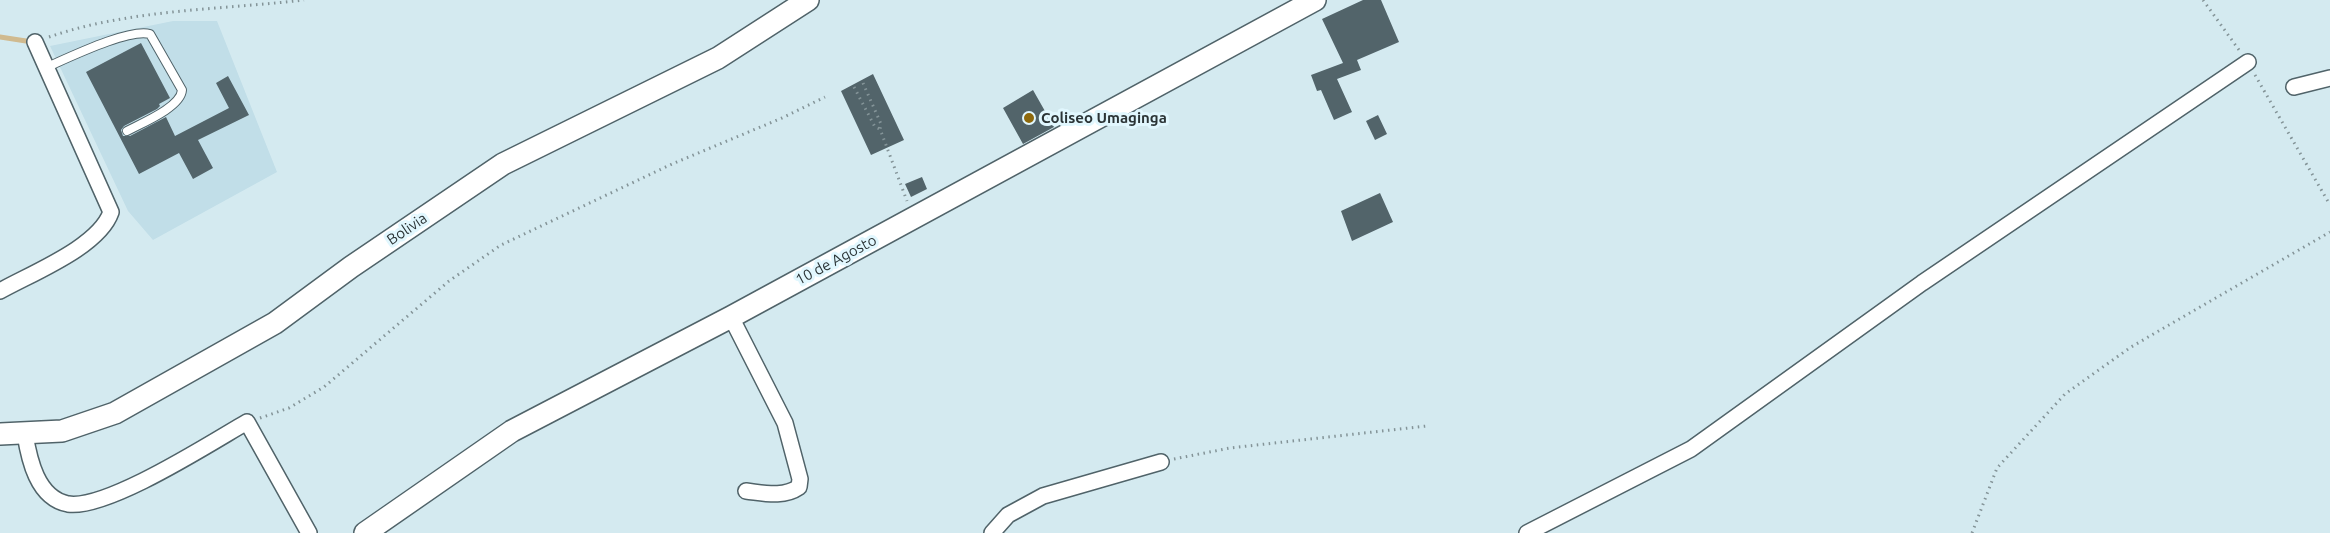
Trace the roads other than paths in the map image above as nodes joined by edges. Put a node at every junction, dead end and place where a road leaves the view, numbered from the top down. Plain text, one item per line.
1 (808, 0) edge
2 (1316, 0) edge
3 (35, 42) road end
4 (2248, 62) road end
5 (48, 67) junction
6 (2330, 78) edge
7 (2294, 87) dead end
8 (127, 131) dead end
9 (0, 291) edge
10 (731, 318) junction
11 (0, 434) edge
12 (25, 434) junction
13 (1161, 462) road end
14 (746, 491) dead end
15 (309, 533) edge
16 (365, 533) edge
17 (992, 533) edge
18 (1527, 533) edge

1 - 12 street, Bolivia
2 - 10 street, 10 de Agosto
3 - 5 street
4 - 18 street
5 - 8 lane
5 - 9 street
6 - 7 street
10 - 14 street
10 - 16 street, 10 de Agosto
11 - 12 street, Bolivia
12 - 15 street
13 - 17 street

